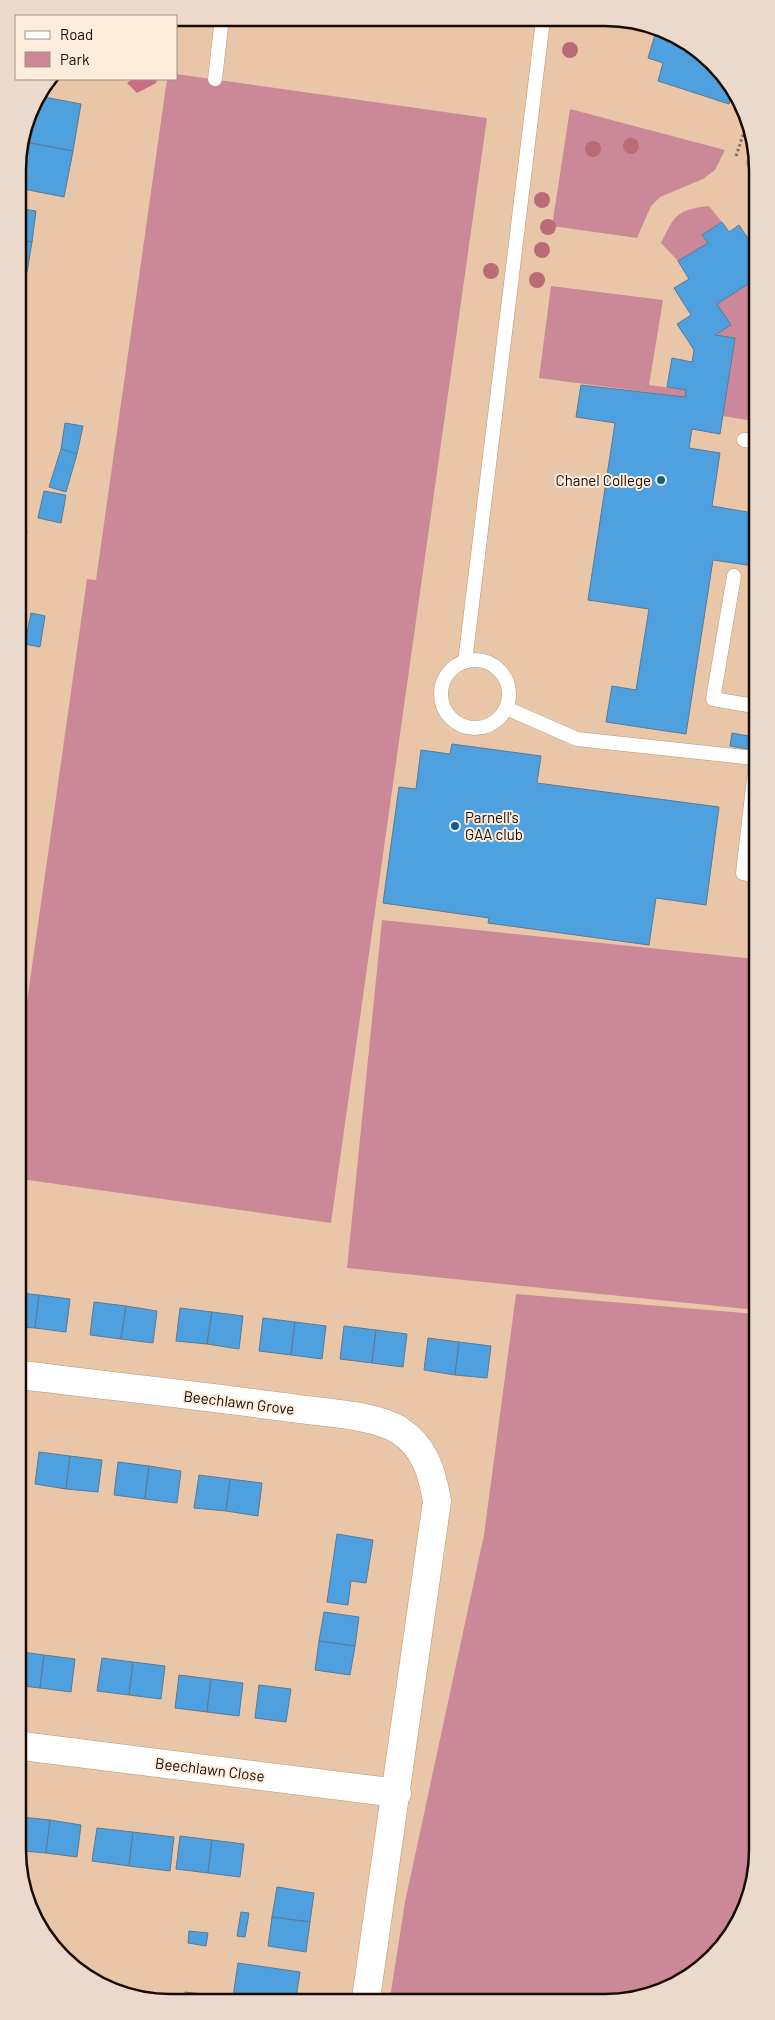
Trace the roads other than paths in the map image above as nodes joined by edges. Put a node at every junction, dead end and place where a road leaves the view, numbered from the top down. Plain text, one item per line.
1 (221, 26) edge
2 (542, 26) edge
3 (215, 79) dead end
4 (734, 576) dead end
5 (465, 662) junction
6 (749, 705) edge
7 (506, 708) junction
8 (749, 757) edge
9 (749, 825) edge
10 (749, 874) edge
11 (26, 1376) edge
12 (26, 1747) edge
13 (397, 1793) junction
14 (367, 1994) edge

1 - 3 lane
2 - 5 lane
4 - 6 lane
5 - 7 lane
5 - 7 lane
7 - 8 lane
9 - 10 lane
11 - 13 street, Beechlawn Grove
12 - 13 street, Beechlawn Close
13 - 14 street, Beechlawn Grove

